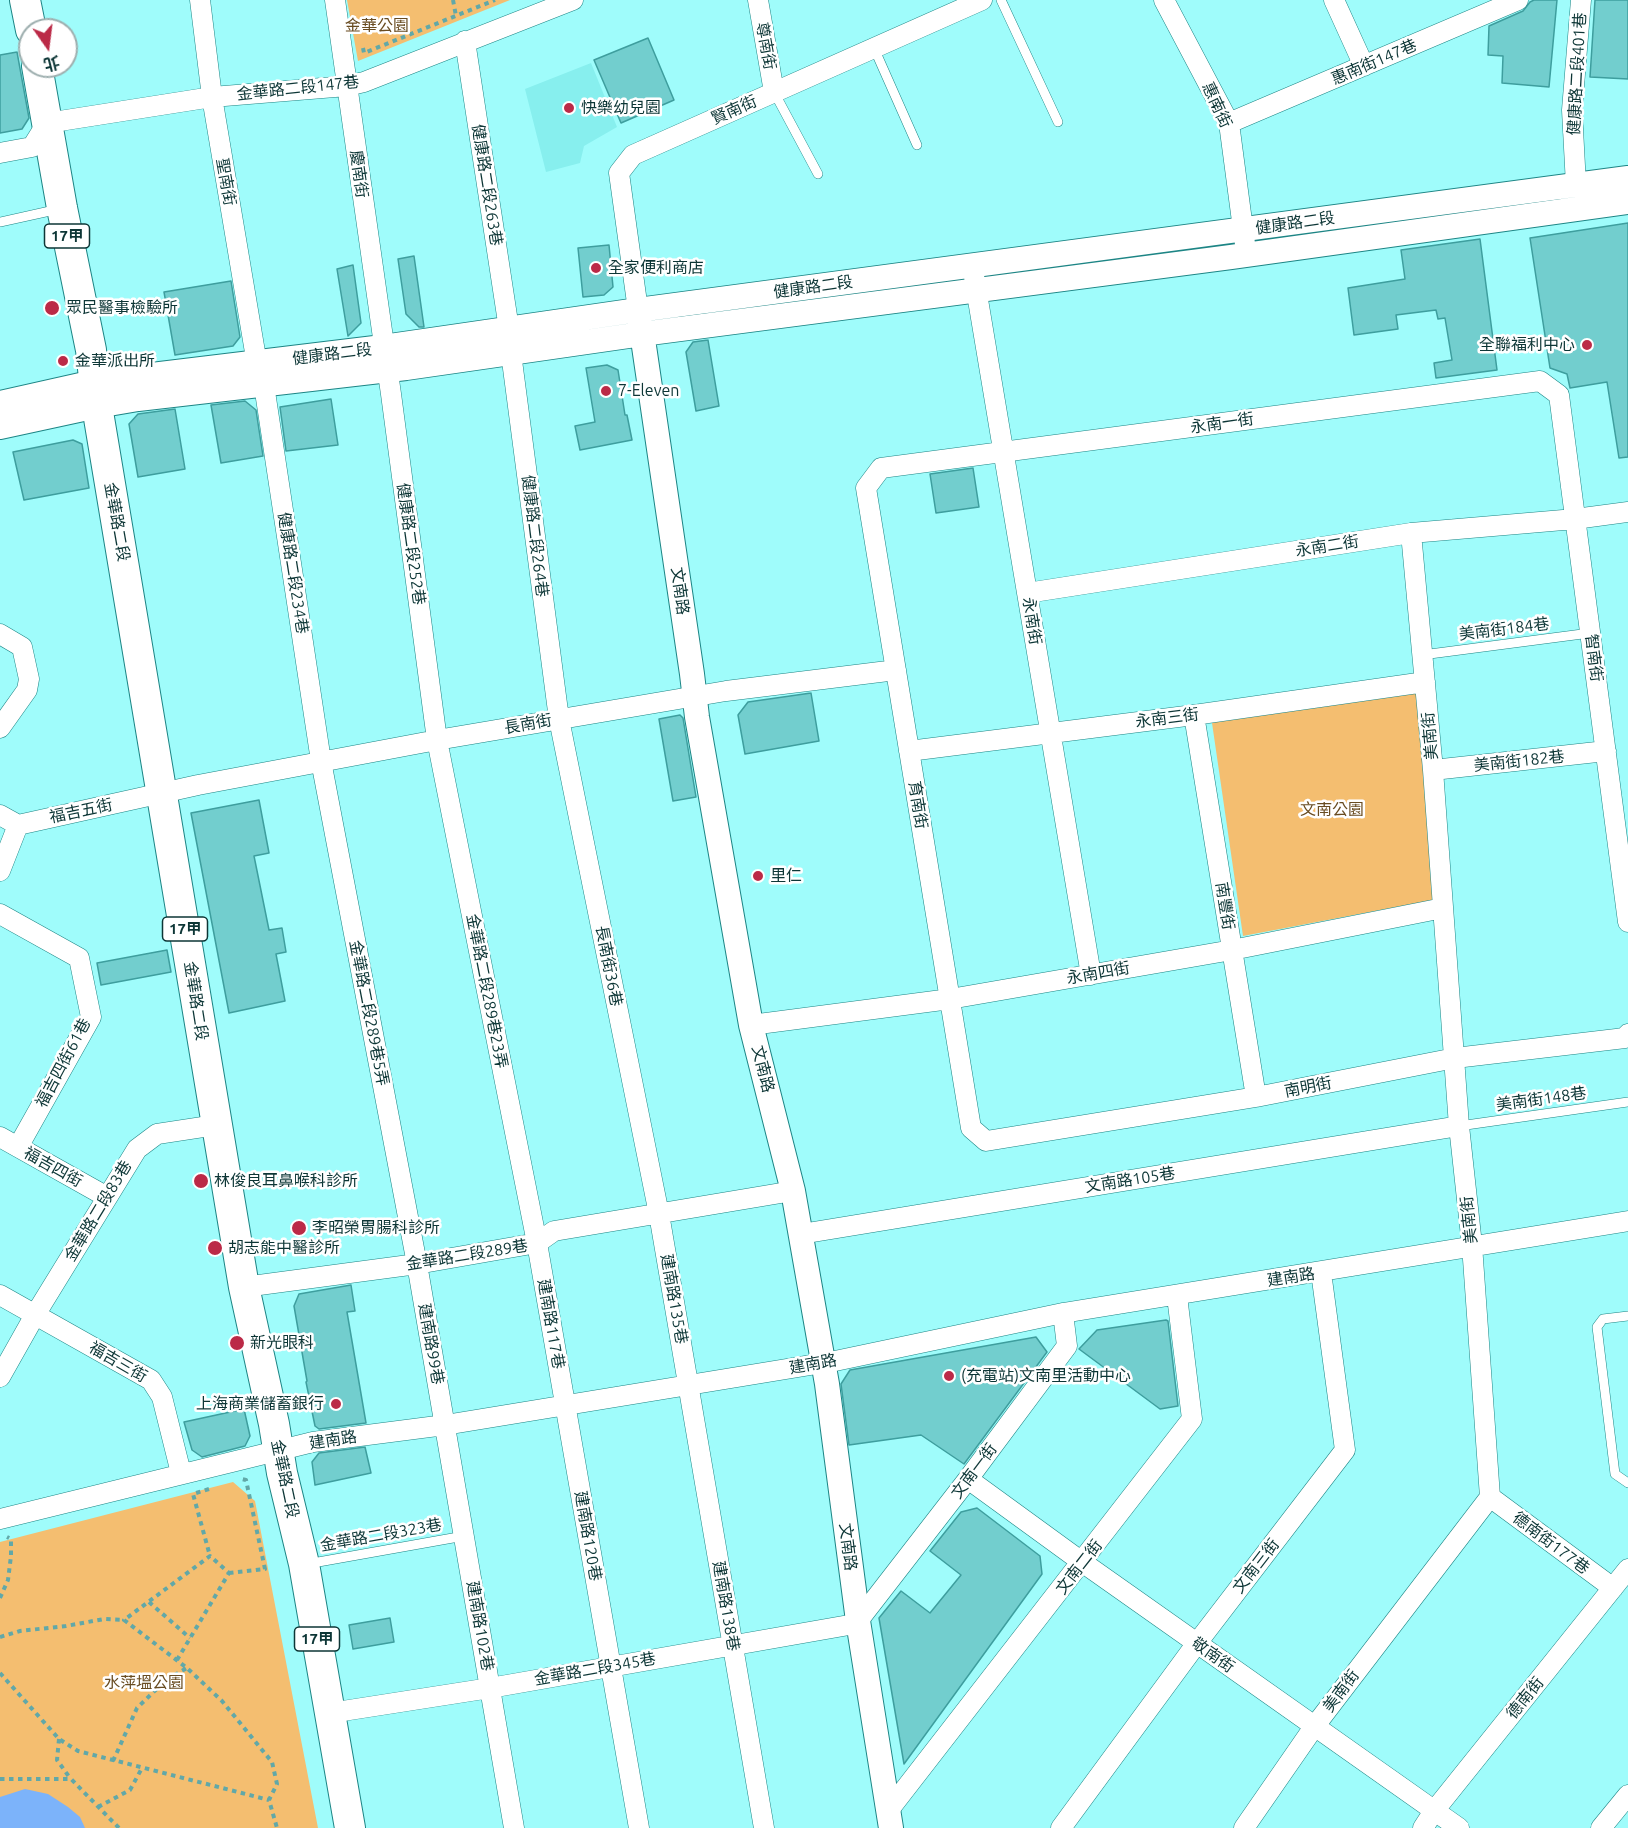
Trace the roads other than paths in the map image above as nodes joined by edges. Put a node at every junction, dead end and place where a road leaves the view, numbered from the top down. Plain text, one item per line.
1 (26, 0) edge
2 (200, 0) edge
3 (335, 0) edge
4 (573, 0) edge
5 (759, 0) edge
6 (982, 0) edge
7 (1001, 0) edge
8 (1164, 0) edge
9 (1334, 0) edge
10 (1518, 0) edge
11 (1581, 0) edge
12 (29, 18) edge
13 (465, 41) junction
14 (874, 48) junction
15 (1364, 66) junction
16 (39, 78) edge
17 (347, 86) junction
18 (774, 92) junction
19 (212, 97) junction
20 (1058, 122) dead end
21 (47, 123) junction
22 (1229, 123) junction
23 (917, 146) dead end
24 (0, 153) edge
25 (818, 174) dead end
26 (1628, 178) edge
27 (1576, 185) junction
28 (1628, 202) edge
29 (62, 208) junction
30 (0, 222) edge
31 (1243, 231) junction
32 (1246, 254) junction
33 (973, 266) junction
34 (977, 290) junction
35 (638, 310) junction
36 (509, 329) junction
37 (642, 334) junction
38 (511, 354) junction
39 (385, 359) junction
40 (261, 375) junction
41 (95, 394) junction
42 (1559, 395) joint
43 (0, 403) edge
44 (0, 427) edge
45 (1004, 452) junction
46 (881, 468) joint
47 (1628, 512) edge
48 (1575, 519) junction
49 (1411, 533) junction
50 (1027, 593) junction
51 (1590, 633) junction
52 (0, 634) edge
53 (1422, 655) junction
54 (896, 670) junction
55 (1425, 682) junction
56 (695, 697) junction
57 (1194, 715) junction
58 (559, 719) junction
59 (0, 728) edge
60 (1050, 734) junction
61 (437, 740) junction
62 (909, 751) junction
63 (1606, 751) junction
64 (321, 761) junction
65 (1433, 770) junction
66 (163, 794) junction
67 (0, 816) edge
68 (18, 825) junction
69 (0, 871) edge
70 (1443, 908) junction
71 (0, 914) edge
72 (1628, 922) edge
73 (1232, 950) junction
74 (1090, 975) junction
75 (950, 999) junction
76 (751, 1025) junction
77 (1628, 1034) edge
78 (1455, 1058) junction
79 (1256, 1097) junction
80 (1628, 1102) edge
81 (216, 1125) junction
82 (1459, 1126) junction
83 (0, 1137) edge
84 (986, 1141) joint
85 (18, 1147) junction
86 (793, 1191) junction
87 (107, 1197) junction
88 (659, 1214) junction
89 (1628, 1221) edge
90 (801, 1234) junction
91 (537, 1243) junction
92 (1472, 1245) junction
93 (417, 1264) junction
94 (1321, 1272) junction
95 (244, 1287) junction
96 (0, 1295) edge
97 (1177, 1296) junction
98 (1063, 1313) junction
99 (35, 1315) junction
100 (1628, 1316) edge
101 (823, 1363) junction
102 (0, 1377) edge
103 (688, 1385) junction
104 (566, 1405) junction
105 (445, 1425) junction
106 (278, 1451) junction
107 (181, 1473) junction
108 (968, 1479) junction
109 (1628, 1483) edge
110 (1490, 1497) junction
111 (0, 1519) edge
112 (464, 1536) junction
113 (1082, 1563) junction
114 (304, 1564) junction
115 (1628, 1569) edge
116 (1613, 1588) junction
117 (858, 1621) junction
118 (1197, 1643) junction
119 (733, 1644) junction
120 (611, 1667) junction
121 (490, 1688) junction
122 (330, 1713) junction
123 (1314, 1726) junction
124 (1628, 1795) edge
125 (1434, 1811) junction
126 (889, 1820) edge
127 (350, 1828) edge
128 (514, 1828) edge
129 (639, 1828) edge
130 (764, 1828) edge
131 (1061, 1828) edge
132 (1244, 1828) edge
133 (1423, 1828) edge
134 (1460, 1828) edge
135 (1601, 1828) edge

1 - 12 main road
2 - 19 street, 聖南街
3 - 17 street, 慶南街
4 - 13 street, 金華路二段147巷
5 - 18 street, 尊南街
6 - 14 street, 賢南街
7 - 20 lane
8 - 22 street, 惠南街
9 - 15 street
10 - 15 street, 惠南街147巷
11 - 27 street, 健康路二段401巷
13 - 17 street, 金華路二段147巷
13 - 36 street, 健康路二段263巷
14 - 18 street, 賢南街
14 - 23 lane
15 - 22 street, 惠南街147巷
16 - 21 main road, 金華路二段 / 17甲
17 - 19 street, 金華路二段147巷
17 - 39 street, 慶南街
18 - 25 lane
18 - 35 street, 賢南街
19 - 21 street, 金華路二段147巷
19 - 40 street, 聖南街
21 - 24 street
21 - 29 main road, 金華路二段 / 17甲
22 - 31 street, 惠南街
26 - 27 street, 健康路二段
27 - 31 street, 健康路二段
28 - 32 street, 健康路二段
29 - 30 lane
29 - 41 main road, 金華路二段 / 17甲
31 - 32 street, 惠南街
31 - 33 street, 健康路二段
32 - 34 street, 健康路二段
33 - 34 street, 永南街
33 - 35 street, 健康路二段
34 - 37 street, 健康路二段
34 - 45 street, 永南街
35 - 36 street, 健康路二段
35 - 37 street, 文南路
36 - 39 street, 健康路二段
37 - 38 street, 健康路二段
37 - 56 street, 文南路
38 - 39 street, 健康路二段
38 - 58 street, 健康路二段264巷
39 - 40 street, 健康路二段
39 - 61 street, 健康路二段252巷
40 - 41 street, 健康路二段
40 - 64 street, 健康路二段234巷
41 - 43 street, 健康路二段
41 - 44 street, 健康路二段
41 - 66 main road, 金華路二段 / 17甲
42 - 45 street, 永南一街
42 - 48 street, 智南街
45 - 46 street, 永南一街
45 - 50 street, 永南街
46 - 54 street, 育南街
47 - 48 street, 永南二街
48 - 49 street, 永南二街
48 - 51 street, 智南街
49 - 50 street, 永南二街
49 - 53 street, 美南街
50 - 60 street, 永南街
51 - 53 lane, 美南街184巷
51 - 63 street, 智南街
52 - 59 street
53 - 55 street, 美南街
54 - 56 street, 長南街
54 - 62 street, 育南街
55 - 57 street, 永南三街
55 - 65 street, 美南街
56 - 58 street, 長南街
56 - 76 street, 文南路
57 - 60 street, 永南三街
57 - 73 street, 南豐街
58 - 61 street, 長南街
58 - 88 street, 長南街36巷
60 - 62 street, 永南三街
60 - 74 street, 永南街
61 - 64 street, 長南街
61 - 91 street, 金華路二段289巷23弄
62 - 75 street, 育南街
63 - 65 street, 美南街182巷
63 - 72 street, 智南街
64 - 66 street, 長南街
64 - 93 street, 金華路二段289巷5弄
65 - 70 street, 美南街
66 - 68 street, 福吉五街
66 - 81 main road, 金華路二段 / 17甲
67 - 68 street
68 - 69 street
70 - 73 street, 永南四街
70 - 78 street, 美南街
71 - 85 street, 福吉四街61巷
73 - 74 street, 永南四街
73 - 79 street, 南豐街
74 - 75 street, 永南四街
75 - 76 street, 永南四街
75 - 84 street, 育南街
76 - 86 street, 文南路
77 - 78 street, 南明街
78 - 79 street, 南明街
78 - 82 street, 美南街
79 - 84 street, 南明街
80 - 82 lane, 美南街148巷
81 - 87 street, 金華路二段83巷
81 - 95 main road, 金華路二段 / 17甲
82 - 90 street, 文南路105巷
82 - 92 street, 美南街
83 - 85 street, 福吉四街
85 - 87 street, 福吉四街
86 - 88 street, 金華路二段289巷
86 - 90 street, 文南路
87 - 99 street, 金華路二段83巷
88 - 91 street, 金華路二段289巷
88 - 103 street, 建南路135巷
89 - 92 street, 建南路
90 - 101 street, 文南路
91 - 93 street, 金華路二段289巷
91 - 104 street, 建南路117巷
92 - 94 street, 建南路
92 - 110 street, 美南街
93 - 95 street, 金華路二段289巷
93 - 105 street, 建南路99巷
94 - 97 street, 建南路
94 - 118 street, 文南三街
95 - 106 main road, 金華路二段 / 17甲
96 - 99 street, 福吉三街
97 - 98 street, 建南路
97 - 113 street, 文南二街
98 - 101 street, 建南路
98 - 108 street, 文南一街
99 - 102 street, 金華路二段83巷
99 - 107 street, 福吉三街
100 - 109 lane
101 - 103 street, 建南路
101 - 117 street, 文南路
103 - 104 street, 建南路
103 - 119 street, 建南路138巷
104 - 105 street, 建南路
104 - 120 street, 建南路120巷
105 - 106 street, 建南路
105 - 112 street, 建南路102巷
106 - 107 street, 建南路
106 - 114 main road, 金華路二段 / 17甲
107 - 111 street, 建南路
108 - 113 street, 敬南街
108 - 117 street, 文南一街
110 - 116 street, 德南街177巷
110 - 123 street, 美南街
112 - 114 lane, 金華路二段323巷
112 - 121 street, 建南路102巷
113 - 118 street, 敬南街
113 - 126 street, 文南二街
114 - 122 main road, 金華路二段 / 17甲
115 - 116 street, 德南街
116 - 125 street, 德南街
117 - 119 street, 金華路二段345巷
117 - 126 street, 文南路
118 - 123 street, 敬南街
118 - 131 street, 文南三街
119 - 120 street, 金華路二段345巷
119 - 130 street, 建南路138巷
120 - 121 street, 金華路二段345巷
120 - 129 street, 建南路120巷
121 - 122 street, 金華路二段345巷
121 - 128 street, 建南路102巷
122 - 127 main road, 金華路二段 / 17甲
123 - 125 street, 敬南街
123 - 132 street, 美南街
124 - 135 street
125 - 133 street, 德南街
125 - 134 street, 敬南街

